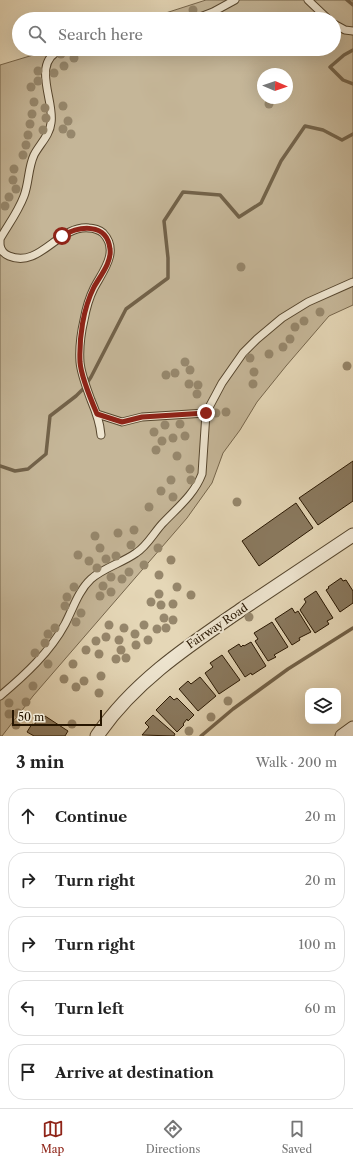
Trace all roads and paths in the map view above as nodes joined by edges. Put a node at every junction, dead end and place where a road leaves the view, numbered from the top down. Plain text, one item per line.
1 (235, 0) edge
2 (308, 0) edge
3 (213, 12) edge
4 (321, 12) edge
5 (341, 28) edge
6 (353, 31) edge
7 (51, 56) edge
8 (0, 244) edge
9 (353, 282) edge
10 (206, 413) junction
11 (97, 414) junction
12 (101, 435) dead end
13 (353, 535) edge
14 (0, 696) edge
15 (353, 728) edge
16 (97, 736) edge
17 (342, 736) edge

1 - 3 lane
2 - 4 lane
5 - 6 lane
7 - 8 lane
8 - 11 lane
9 - 10 lane
10 - 11 lane
10 - 14 lane
11 - 12 lane
13 - 16 street, Fairway Road
15 - 17 street

